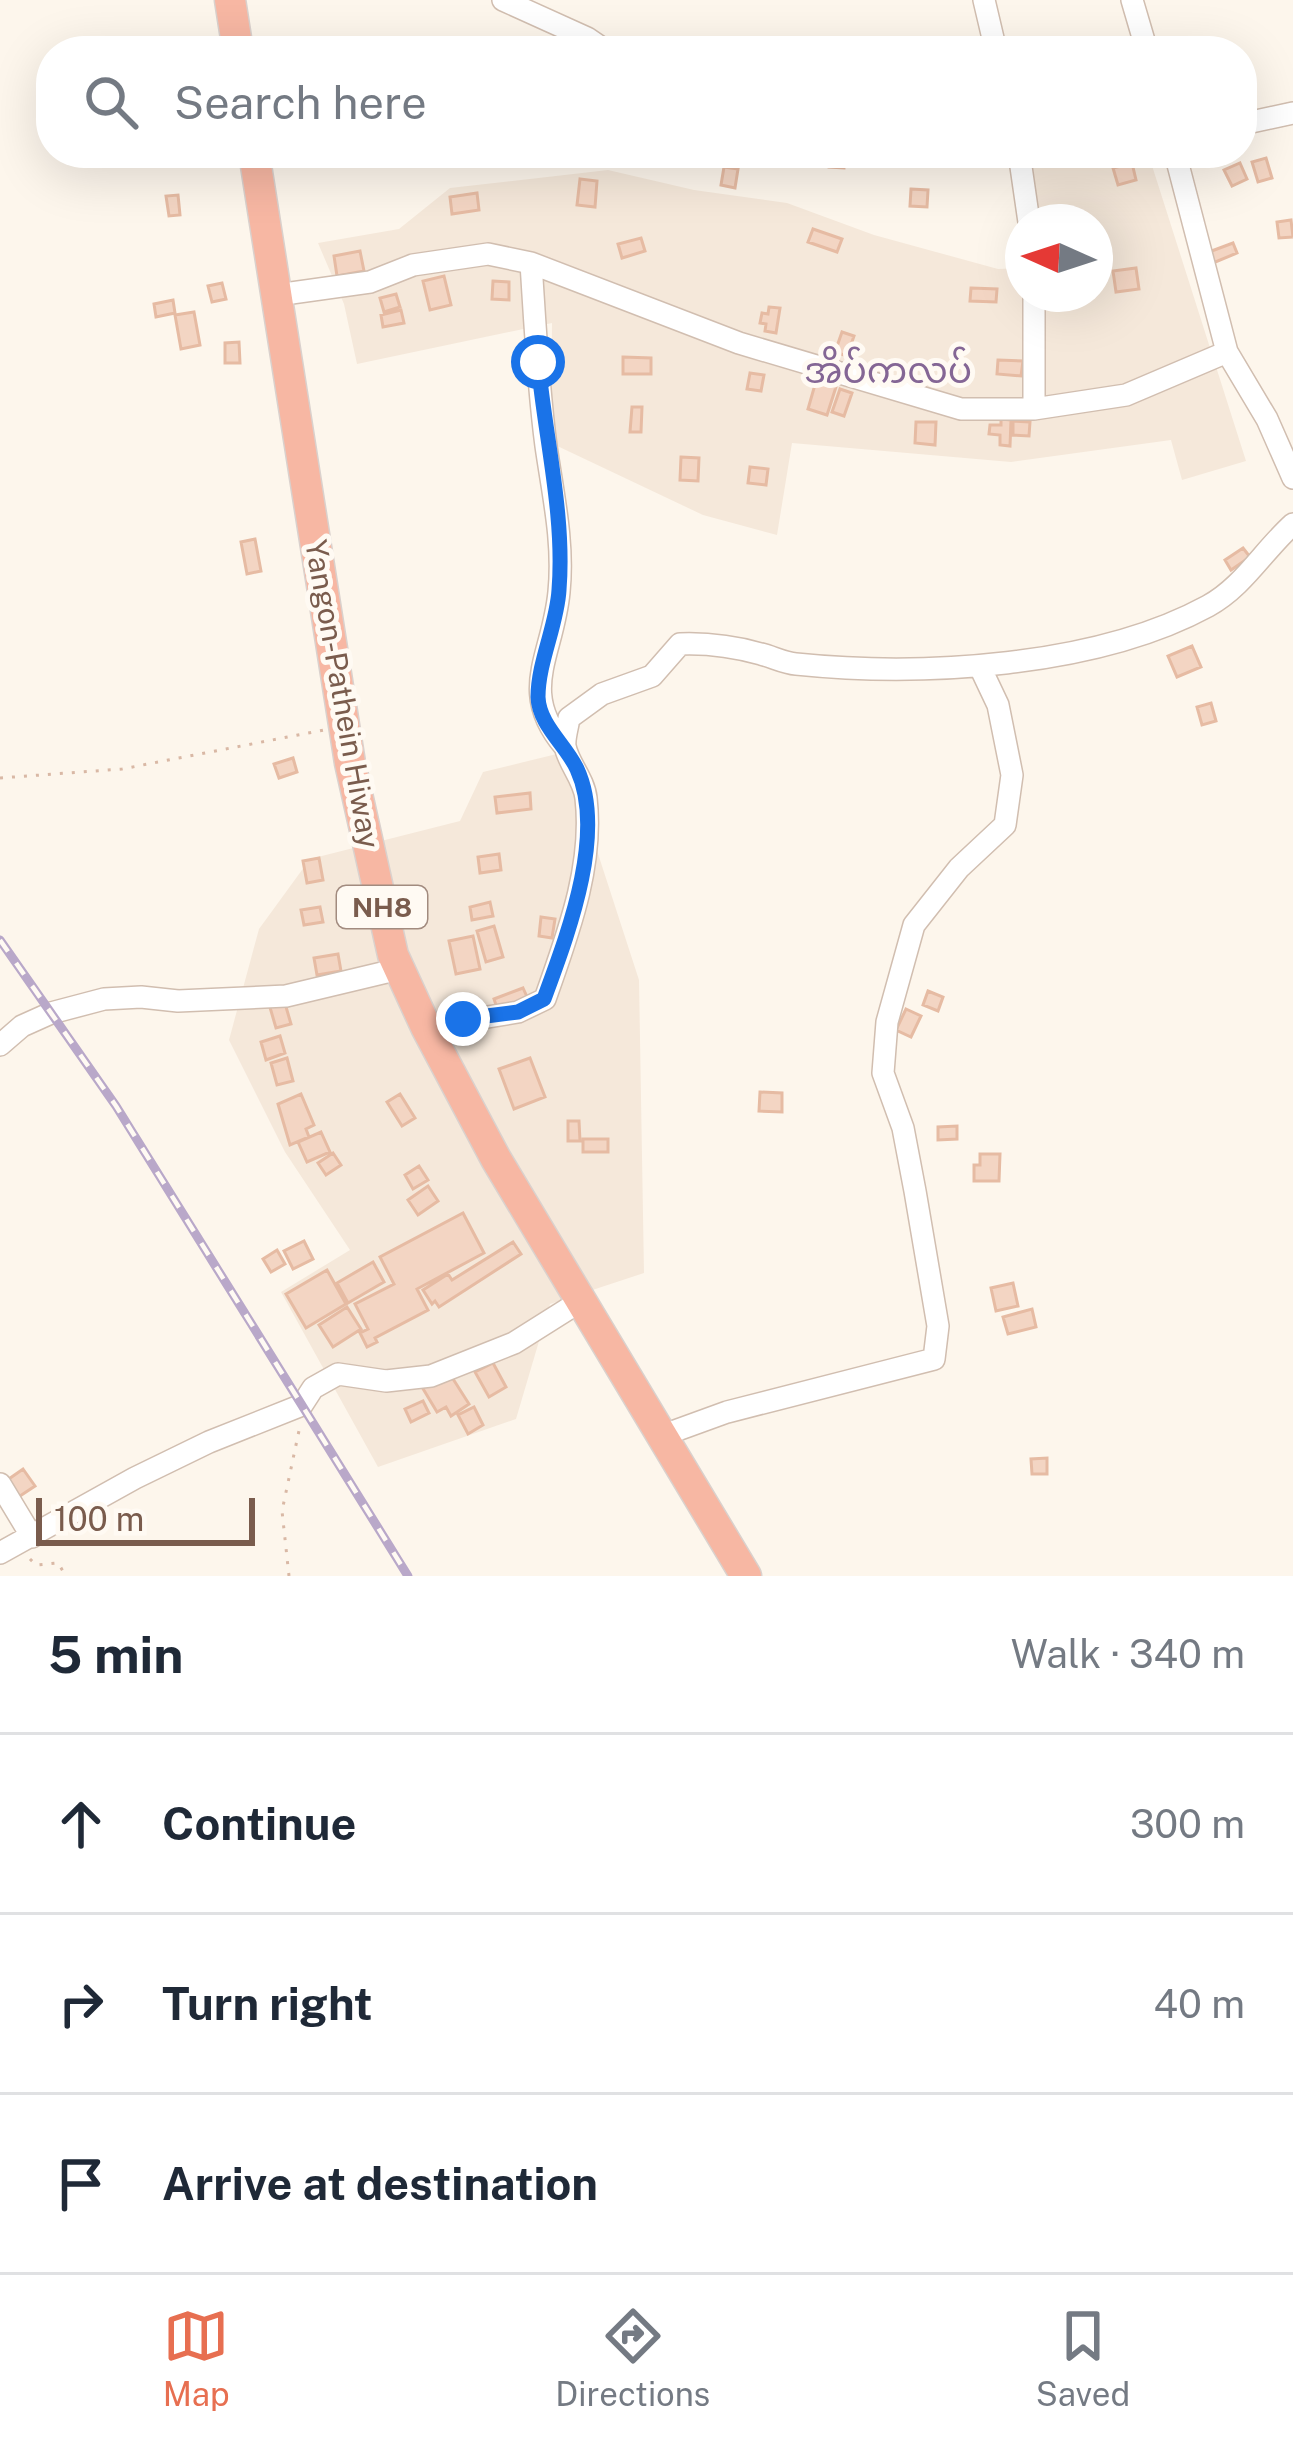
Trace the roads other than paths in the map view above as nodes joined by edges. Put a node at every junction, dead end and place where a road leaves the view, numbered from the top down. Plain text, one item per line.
1 (230, 0) edge
2 (503, 0) edge
3 (984, 0) edge
4 (1132, 0) edge
5 (236, 36) edge
6 (583, 36) edge
7 (992, 36) edge
8 (1143, 36) edge
9 (1293, 113) edge
10 (1257, 121) edge
11 (256, 168) edge
12 (1021, 168) edge
13 (1179, 168) edge
14 (1026, 204) edge
15 (531, 262) junction
16 (277, 295) junction
17 (1034, 312) edge
18 (1227, 352) junction
19 (1034, 409) junction
20 (1293, 478) edge
21 (1293, 524) edge
22 (980, 667) junction
23 (565, 747) junction
24 (399, 969) junction
25 (425, 1027) junction
26 (0, 1046) edge
27 (579, 1302) junction
28 (661, 1436) junction
29 (0, 1484) edge
30 (16, 1545) edge
31 (746, 1576) edge

1 - 5 highway
2 - 6 street
3 - 7 street
4 - 8 street
9 - 10 street
11 - 16 highway, Yangon-Pathein Hiway / NH8
12 - 14 street
13 - 18 street
15 - 16 street
15 - 19 street
15 - 23 street
16 - 24 highway, Yangon-Pathein Hiway / NH8
17 - 19 street
18 - 19 street
18 - 20 street
21 - 22 street
22 - 23 street
22 - 28 street
23 - 25 street
24 - 25 highway, Yangon-Pathein Hiway / NH8
24 - 26 street
25 - 27 highway, Yangon-Pathein Hiway / NH8
27 - 28 highway, Yangon-Pathein Hiway / NH8
27 - 30 street
28 - 31 highway, Yangon-Pathein Hiway / NH8
29 - 30 street

